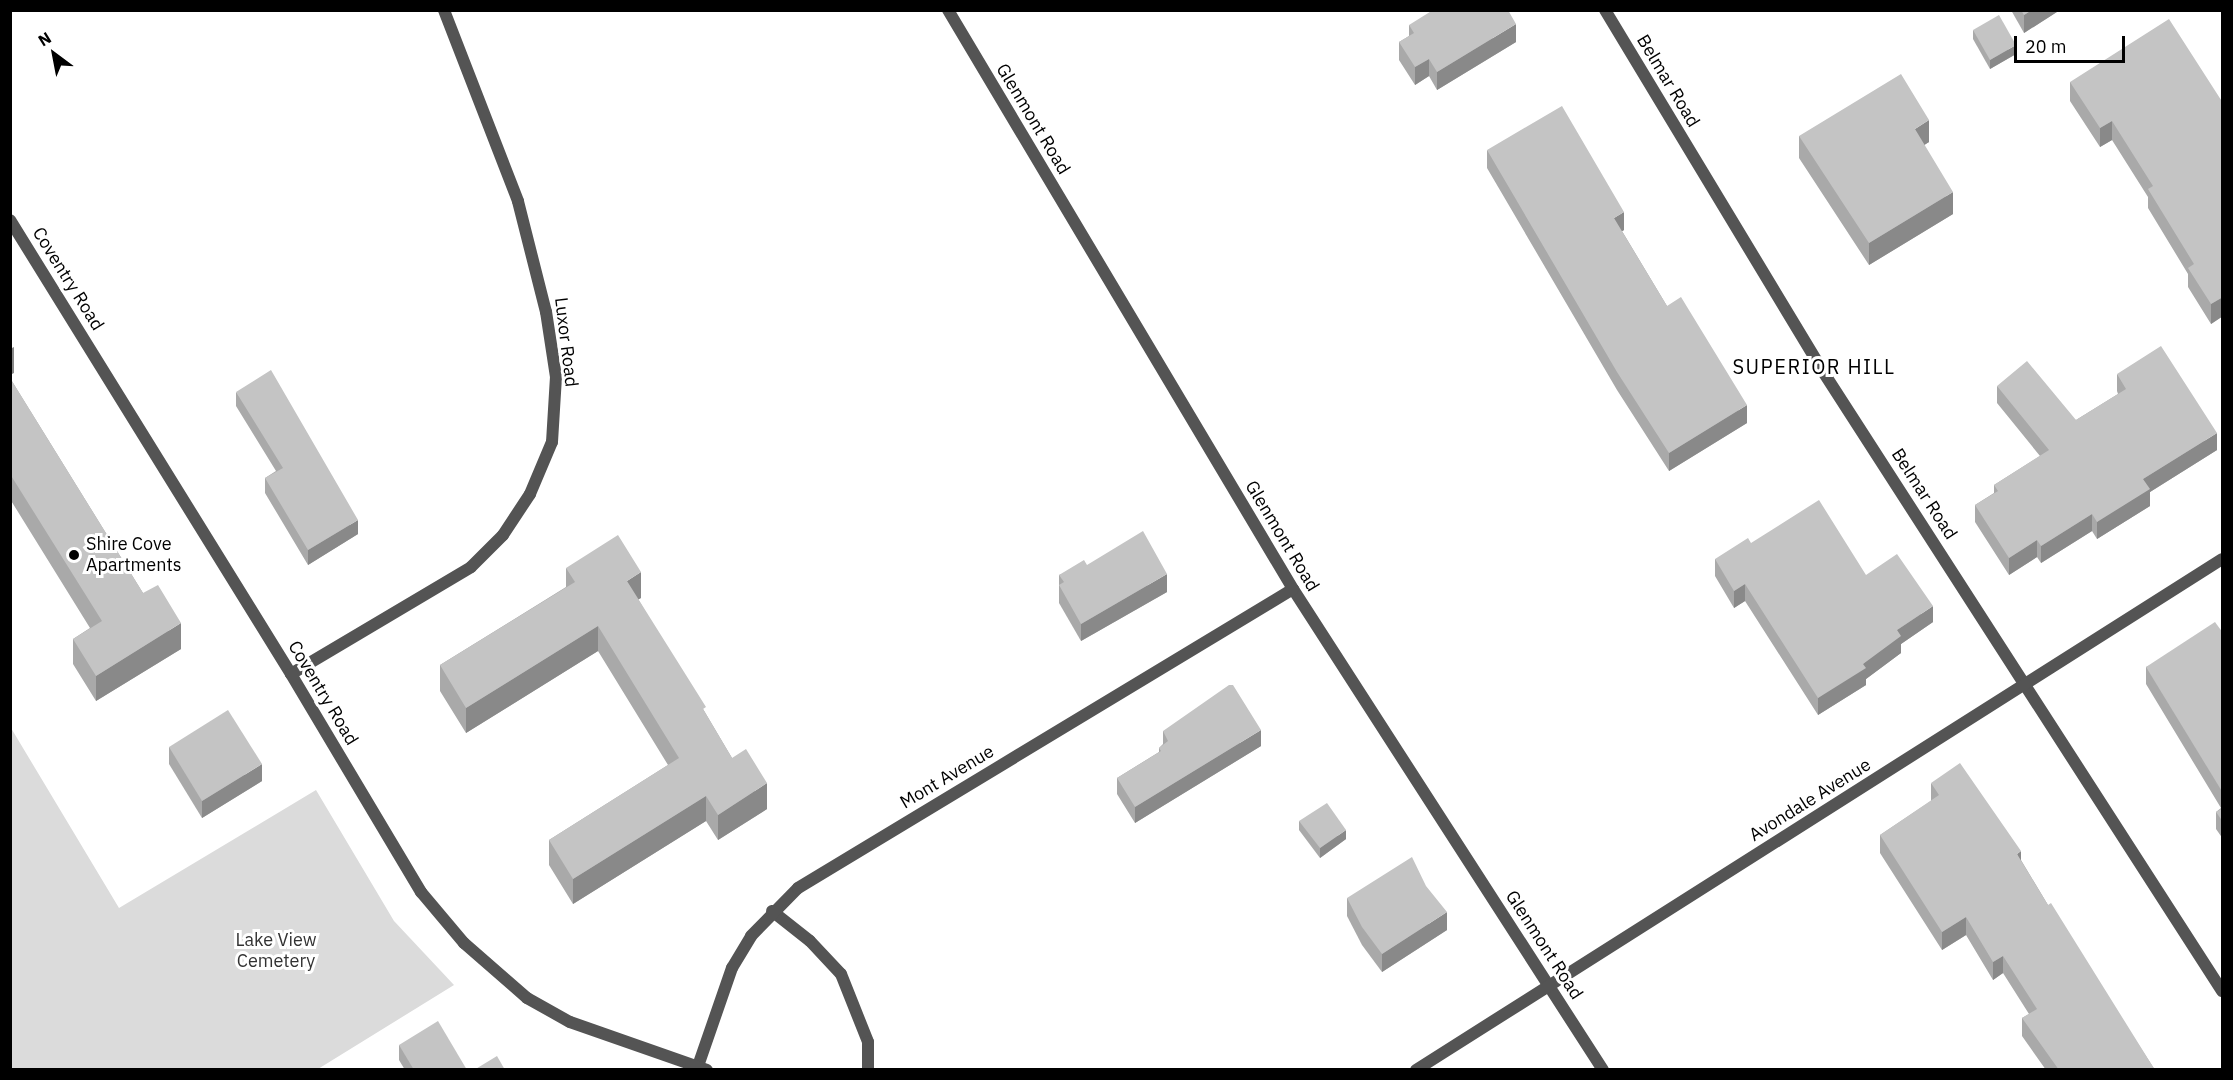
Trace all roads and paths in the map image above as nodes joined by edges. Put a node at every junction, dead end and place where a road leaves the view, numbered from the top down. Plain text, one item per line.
1 (444, 10) edge
2 (948, 10) edge
3 (1605, 10) edge
4 (10, 220) edge
5 (2223, 559) edge
6 (1293, 589) junction
7 (291, 674) junction
8 (2028, 685) junction
9 (772, 911) junction
10 (1548, 985) junction
11 (2223, 991) edge
12 (702, 1068) edge
13 (868, 1070) edge
14 (1416, 1070) edge
15 (1603, 1070) edge

1 - 7 street, Luxor Road
2 - 6 street, Glenmont Road
3 - 8 street, Belmar Road
4 - 7 street, Coventry Road
5 - 8 street, Avondale Avenue
6 - 9 street, Mont Avenue
6 - 10 street, Glenmont Road
7 - 12 street, Coventry Road
8 - 10 street, Avondale Avenue
8 - 11 street, Belmar Road
9 - 12 street, Mont Avenue
9 - 13 street
10 - 14 street, Avondale Avenue
10 - 15 street, Glenmont Road

